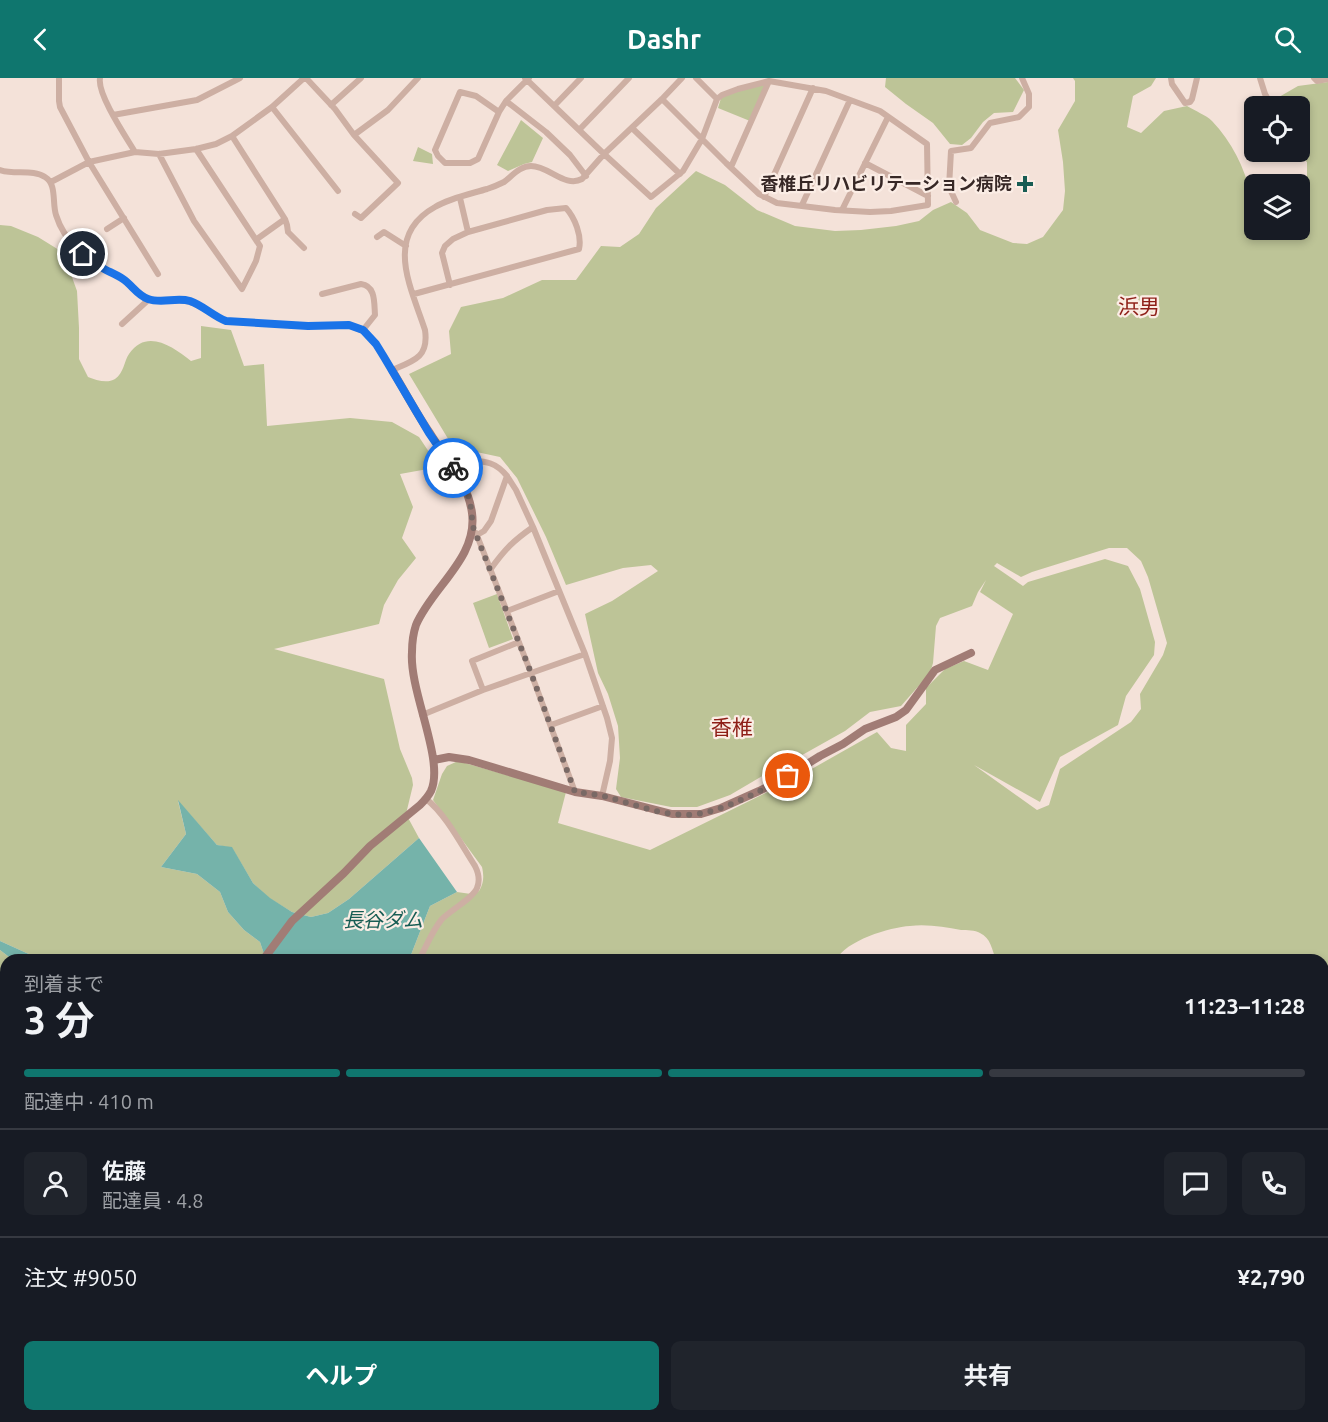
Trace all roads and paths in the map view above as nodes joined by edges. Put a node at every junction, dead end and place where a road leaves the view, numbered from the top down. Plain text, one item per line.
1 (59, 78) edge
2 (100, 78) edge
3 (240, 78) edge
4 (305, 78) edge
5 (360, 78) edge
6 (418, 78) edge
7 (581, 78) edge
8 (629, 78) edge
9 (682, 78) edge
10 (696, 78) edge
11 (1022, 78) edge
12 (1171, 78) edge
13 (1197, 78) edge
14 (1260, 78) edge
15 (1314, 78) edge
16 (527, 79) edge
17 (1328, 79) edge
18 (770, 81) junction
19 (813, 88) junction
20 (1266, 96) edge
21 (662, 99) junction
22 (717, 99) junction
23 (850, 100) junction
24 (506, 101) junction
25 (331, 105) junction
26 (554, 106) junction
27 (272, 107) junction
28 (499, 112) junction
29 (113, 115) junction
30 (888, 117) junction
31 (632, 128) junction
32 (579, 130) junction
33 (354, 135) junction
34 (232, 136) junction
35 (702, 139) junction
36 (196, 149) junction
37 (135, 152) junction
38 (159, 154) junction
39 (604, 154) junction
40 (89, 162) junction
41 (865, 163) junction
42 (731, 167) junction
43 (0, 170) edge
44 (680, 174) junction
45 (586, 176) junction
46 (51, 182) junction
47 (338, 191) dead end
48 (928, 196) junction
49 (764, 197) junction
50 (460, 198) junction
51 (956, 202) dead end
52 (802, 205) junction
53 (842, 210) junction
54 (355, 214) dead end
55 (124, 218) junction
56 (285, 219) junction
57 (107, 229) dead end
58 (468, 232) junction
59 (377, 237) dead end
60 (257, 239) junction
61 (406, 246) junction
62 (304, 248) dead end
63 (158, 274) dead end
64 (450, 285) junction
65 (322, 294) dead end
66 (414, 294) junction
67 (147, 299) junction
68 (122, 324) dead end
69 (363, 330) junction
70 (392, 370) junction
71 (444, 455) junction
72 (507, 476) junction
73 (533, 527) junction
74 (475, 531) junction
75 (490, 570) junction
76 (559, 591) junction
77 (507, 611) junction
78 (519, 642) junction
79 (971, 653) dead end
80 (585, 654) junction
81 (531, 673) junction
82 (483, 690) junction
83 (603, 705) junction
84 (422, 715) junction
85 (551, 725) junction
86 (434, 760) junction
87 (575, 792) junction
88 (602, 796) junction
89 (426, 799) junction
90 (267, 954) edge
91 (422, 954) edge

1 - 40 street
2 - 29 street
3 - 29 street
4 - 25 street
4 - 27 street
5 - 25 street
6 - 33 street
7 - 26 street
8 - 32 street
9 - 21 street
10 - 22 street
11 - 51 street
12 - 13 street
14 - 20 street
15 - 17 street
16 - 24 street
16 - 26 street
18 - 19 street
18 - 22 street
18 - 42 street
19 - 23 street
19 - 49 street
21 - 31 street
21 - 35 street
22 - 35 street
23 - 30 street
23 - 52 street
24 - 28 street
24 - 45 street
25 - 33 street
26 - 32 street
27 - 34 street
27 - 47 street
28 - 28 street
29 - 37 street
30 - 41 street
30 - 48 street
31 - 39 street
31 - 44 street
32 - 39 street
33 - 54 street
34 - 36 street
34 - 56 street
35 - 42 street
35 - 44 street
36 - 38 street
36 - 60 street
37 - 38 street
37 - 40 street
38 - 60 street
39 - 44 street
39 - 45 street
40 - 46 street
40 - 55 street
41 - 48 street
41 - 53 street
42 - 49 street
43 - 46 street
45 - 50 street
46 - 67 street
48 - 53 street
49 - 52 street
50 - 58 street
50 - 61 street
52 - 53 street
55 - 57 street
55 - 63 street
56 - 60 street
56 - 62 street
58 - 64 street
58 - 64 street
59 - 61 street
61 - 66 street
64 - 66 street
65 - 69 street
66 - 70 street
67 - 68 street
67 - 69 street
69 - 70 street
70 - 71 street
71 - 72 street
71 - 74 street
72 - 73 street
72 - 74 street
73 - 75 street
73 - 76 street
74 - 75 street
74 - 84 street
75 - 77 street
76 - 77 street
76 - 80 street
77 - 78 street
78 - 81 street
78 - 82 street
79 - 88 street
80 - 81 street
80 - 83 street
81 - 82 street
81 - 85 street
82 - 84 street
83 - 85 street
83 - 88 street
84 - 86 street
85 - 87 street
86 - 87 street
86 - 89 street
87 - 88 street
89 - 90 street
89 - 91 street

